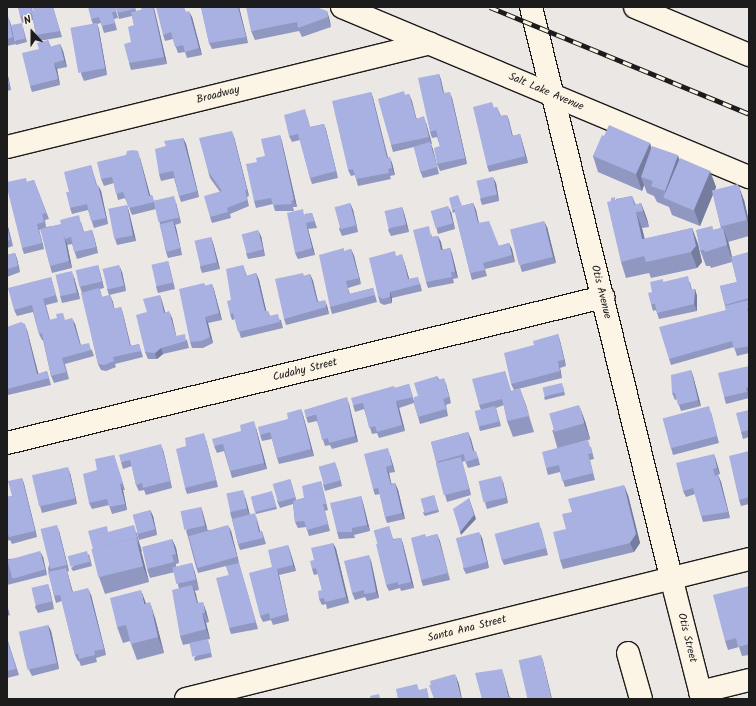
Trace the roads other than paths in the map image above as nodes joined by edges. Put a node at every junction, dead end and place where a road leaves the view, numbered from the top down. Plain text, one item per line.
1 (342, 7) edge
2 (531, 7) edge
3 (635, 7) edge
4 (429, 43) junction
5 (749, 55) edge
6 (553, 94) junction
7 (7, 148) edge
8 (749, 177) edge
9 (603, 297) junction
10 (7, 443) edge
11 (749, 559) edge
12 (672, 578) junction
13 (628, 653) dead end
14 (749, 680) edge
15 (255, 691) edge
16 (701, 697) edge
17 (186, 699) edge
18 (641, 699) edge

1 - 4 street, Salt Lake Avenue
2 - 6 street, Otis Avenue
3 - 5 street
4 - 6 street, Salt Lake Avenue
4 - 7 street, Broadway
6 - 8 street, Salt Lake Avenue
6 - 9 street, Otis Avenue
9 - 10 street, Cudahy Street
9 - 12 street, Otis Avenue
11 - 12 street, Santa Ana Street
12 - 15 street, Santa Ana Street
12 - 16 street, Otis Street
13 - 18 street
14 - 16 street
15 - 17 street, Santa Ana Street

